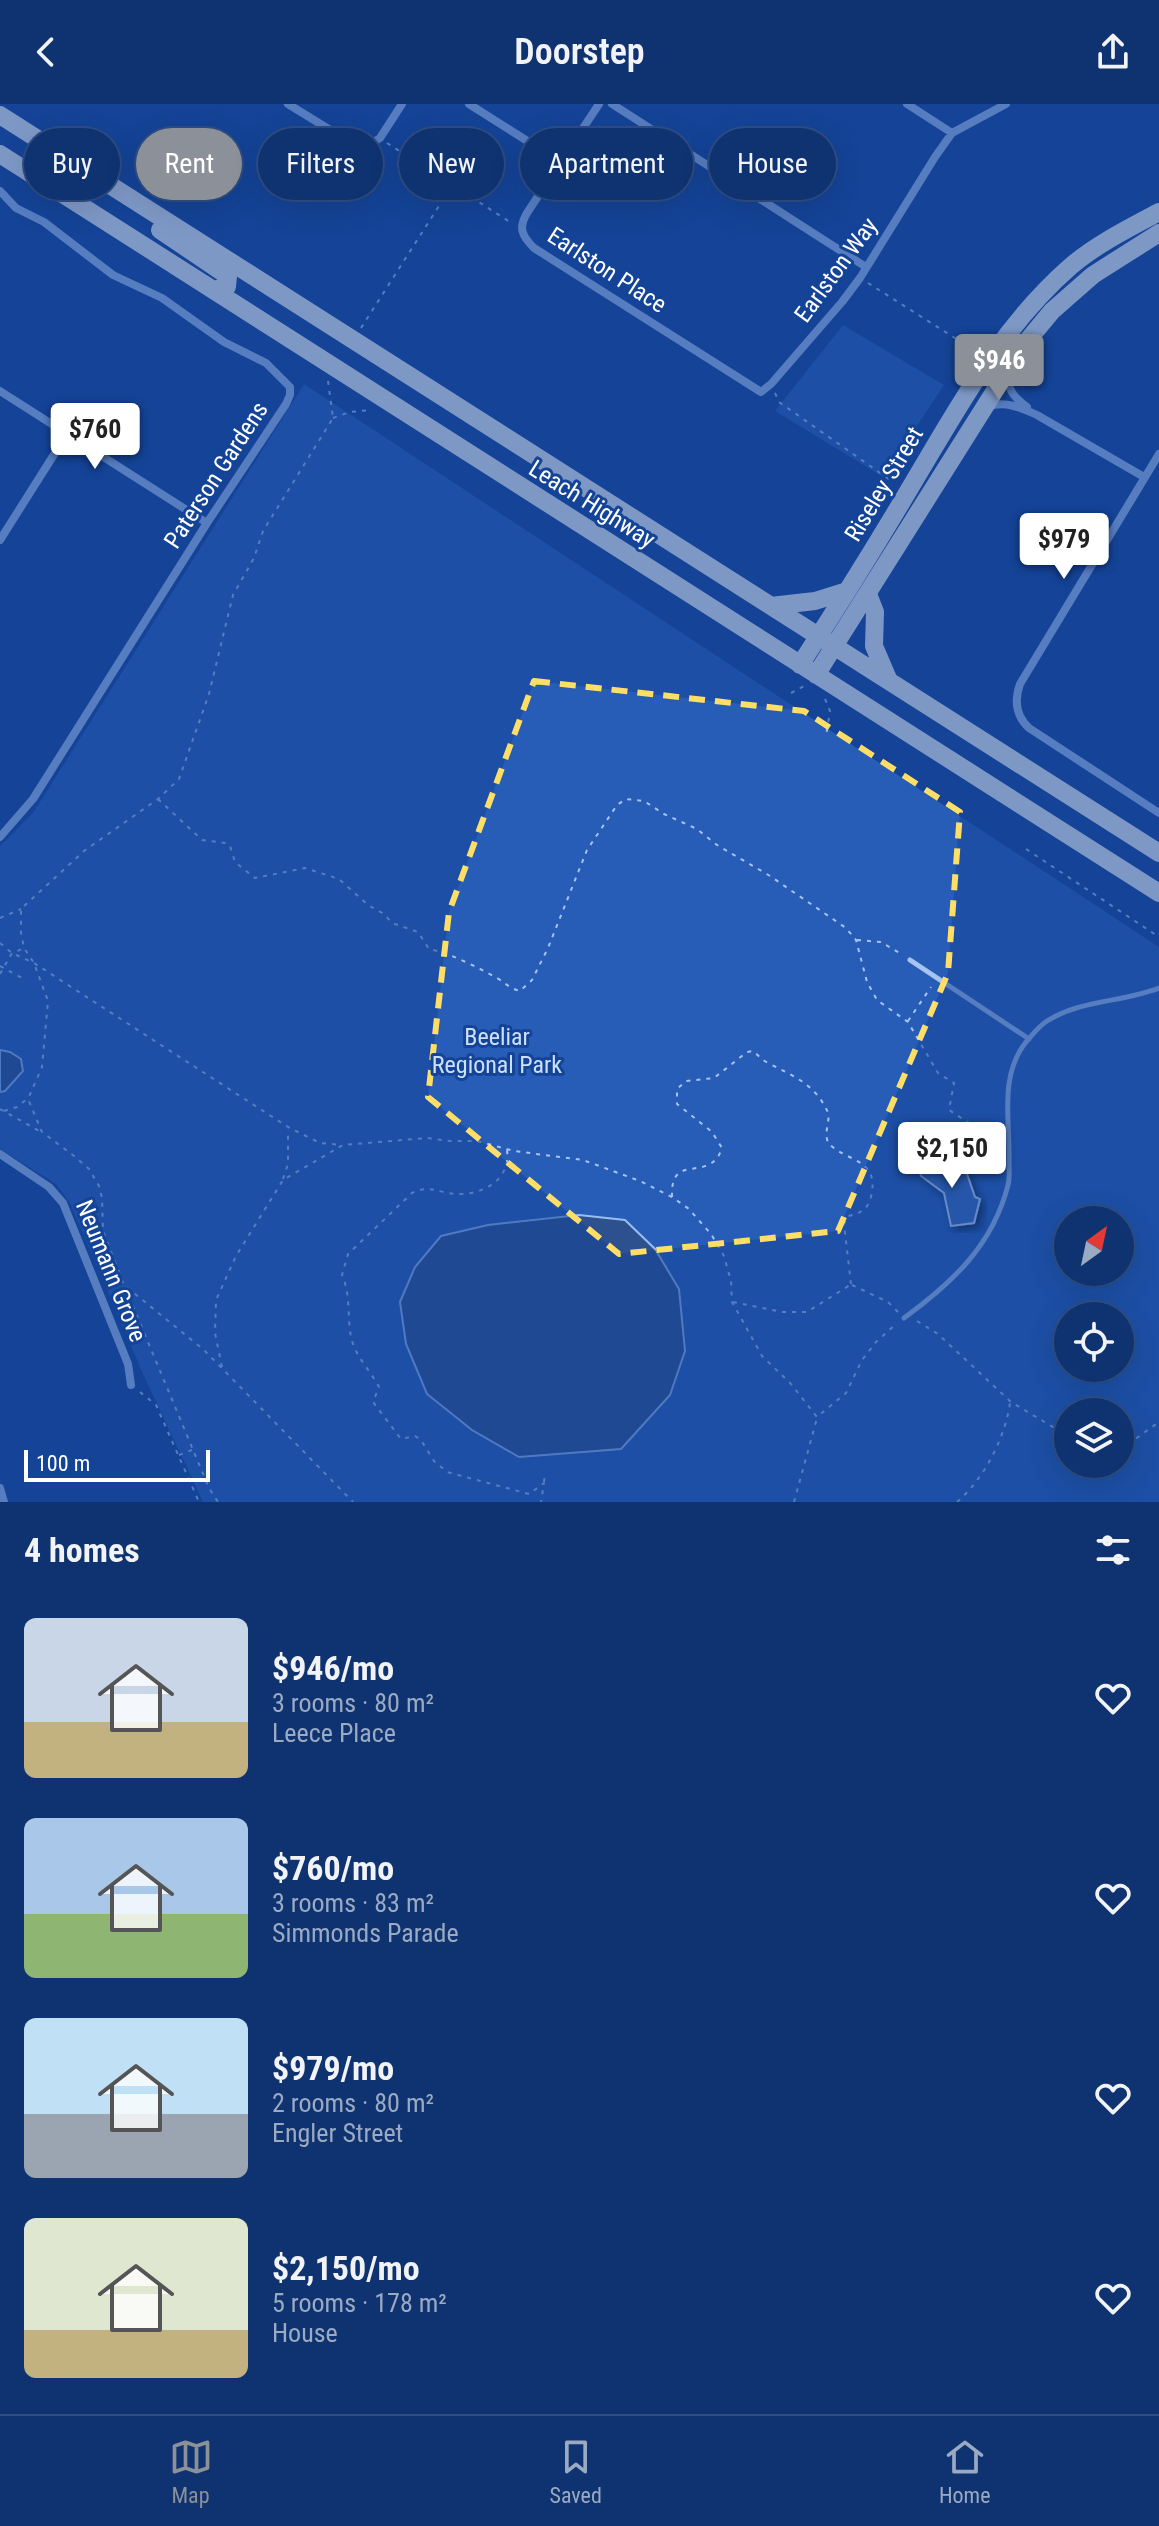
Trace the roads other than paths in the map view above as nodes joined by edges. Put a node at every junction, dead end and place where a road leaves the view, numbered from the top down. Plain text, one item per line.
1 (288, 104) edge
2 (402, 104) edge
3 (469, 104) edge
4 (599, 104) edge
5 (612, 104) edge
6 (907, 104) edge
7 (1006, 104) edge
8 (0, 115) edge
9 (582, 128) edge
10 (24, 130) edge
11 (952, 133) junction
12 (520, 136) edge
13 (0, 154) edge
14 (0, 191) edge
15 (120, 191) edge
16 (120, 196) edge
17 (535, 200) edge
18 (1159, 212) edge
19 (1159, 233) edge
20 (866, 267) junction
21 (214, 290) junction
22 (306, 309) junction
23 (287, 338) junction
24 (1009, 367) junction
25 (0, 391) edge
26 (761, 392) joint
27 (984, 409) junction
28 (1037, 415) junction
29 (67, 434) junction
30 (1159, 454) edge
31 (1144, 477) junction
32 (207, 523) junction
33 (0, 540) edge
34 (847, 591) junction
35 (868, 594) junction
36 (771, 606) junction
37 (827, 641) junction
38 (816, 680) junction
39 (889, 681) junction
40 (1159, 813) edge
41 (0, 837) edge
42 (1159, 853) edge
43 (1159, 893) edge
44 (910, 960) road end
45 (1159, 988) edge
46 (1029, 1039) junction
47 (0, 1154) edge
48 (904, 1318) road end
49 (131, 1385) road end
50 (0, 1488) edge
51 (4, 1502) edge

1 - 2 street
3 - 12 street
4 - 9 street, Earlston Place
5 - 20 street
6 - 11 street
7 - 11 street, Earlston Way
8 - 10 highway, Leach Highway
11 - 20 street, Earlston Way
13 - 21 highway, Leach Highway
14 - 32 street, Paterson Gardens
15 - 22 highway, Leach Highway
16 - 21 highway
17 - 26 street, Earlston Place
18 - 34 highway, Riseley Street
19 - 24 highway, Riseley Street
20 - 26 street, Earlston Way
21 - 23 highway, Leach Highway
22 - 23 highway
22 - 36 highway, Leach Highway
23 - 38 highway, Leach Highway
24 - 27 highway, Riseley Street
24 - 28 street
25 - 29 street
27 - 28 street
27 - 35 highway, Riseley Street
28 - 31 street
29 - 32 street
29 - 33 street
30 - 31 street
31 - 40 street
32 - 41 street, Paterson Gardens
34 - 36 highway
34 - 37 highway, Riseley Street
35 - 37 highway, Riseley Street
35 - 39 highway
36 - 37 highway, Leach Highway
37 - 38 highway, Riseley Street
37 - 39 highway, Leach Highway
38 - 43 highway, Leach Highway
39 - 42 highway, Leach Highway
44 - 46 lane
45 - 46 lane
46 - 48 lane
47 - 49 street, Neumann Grove
50 - 51 street

